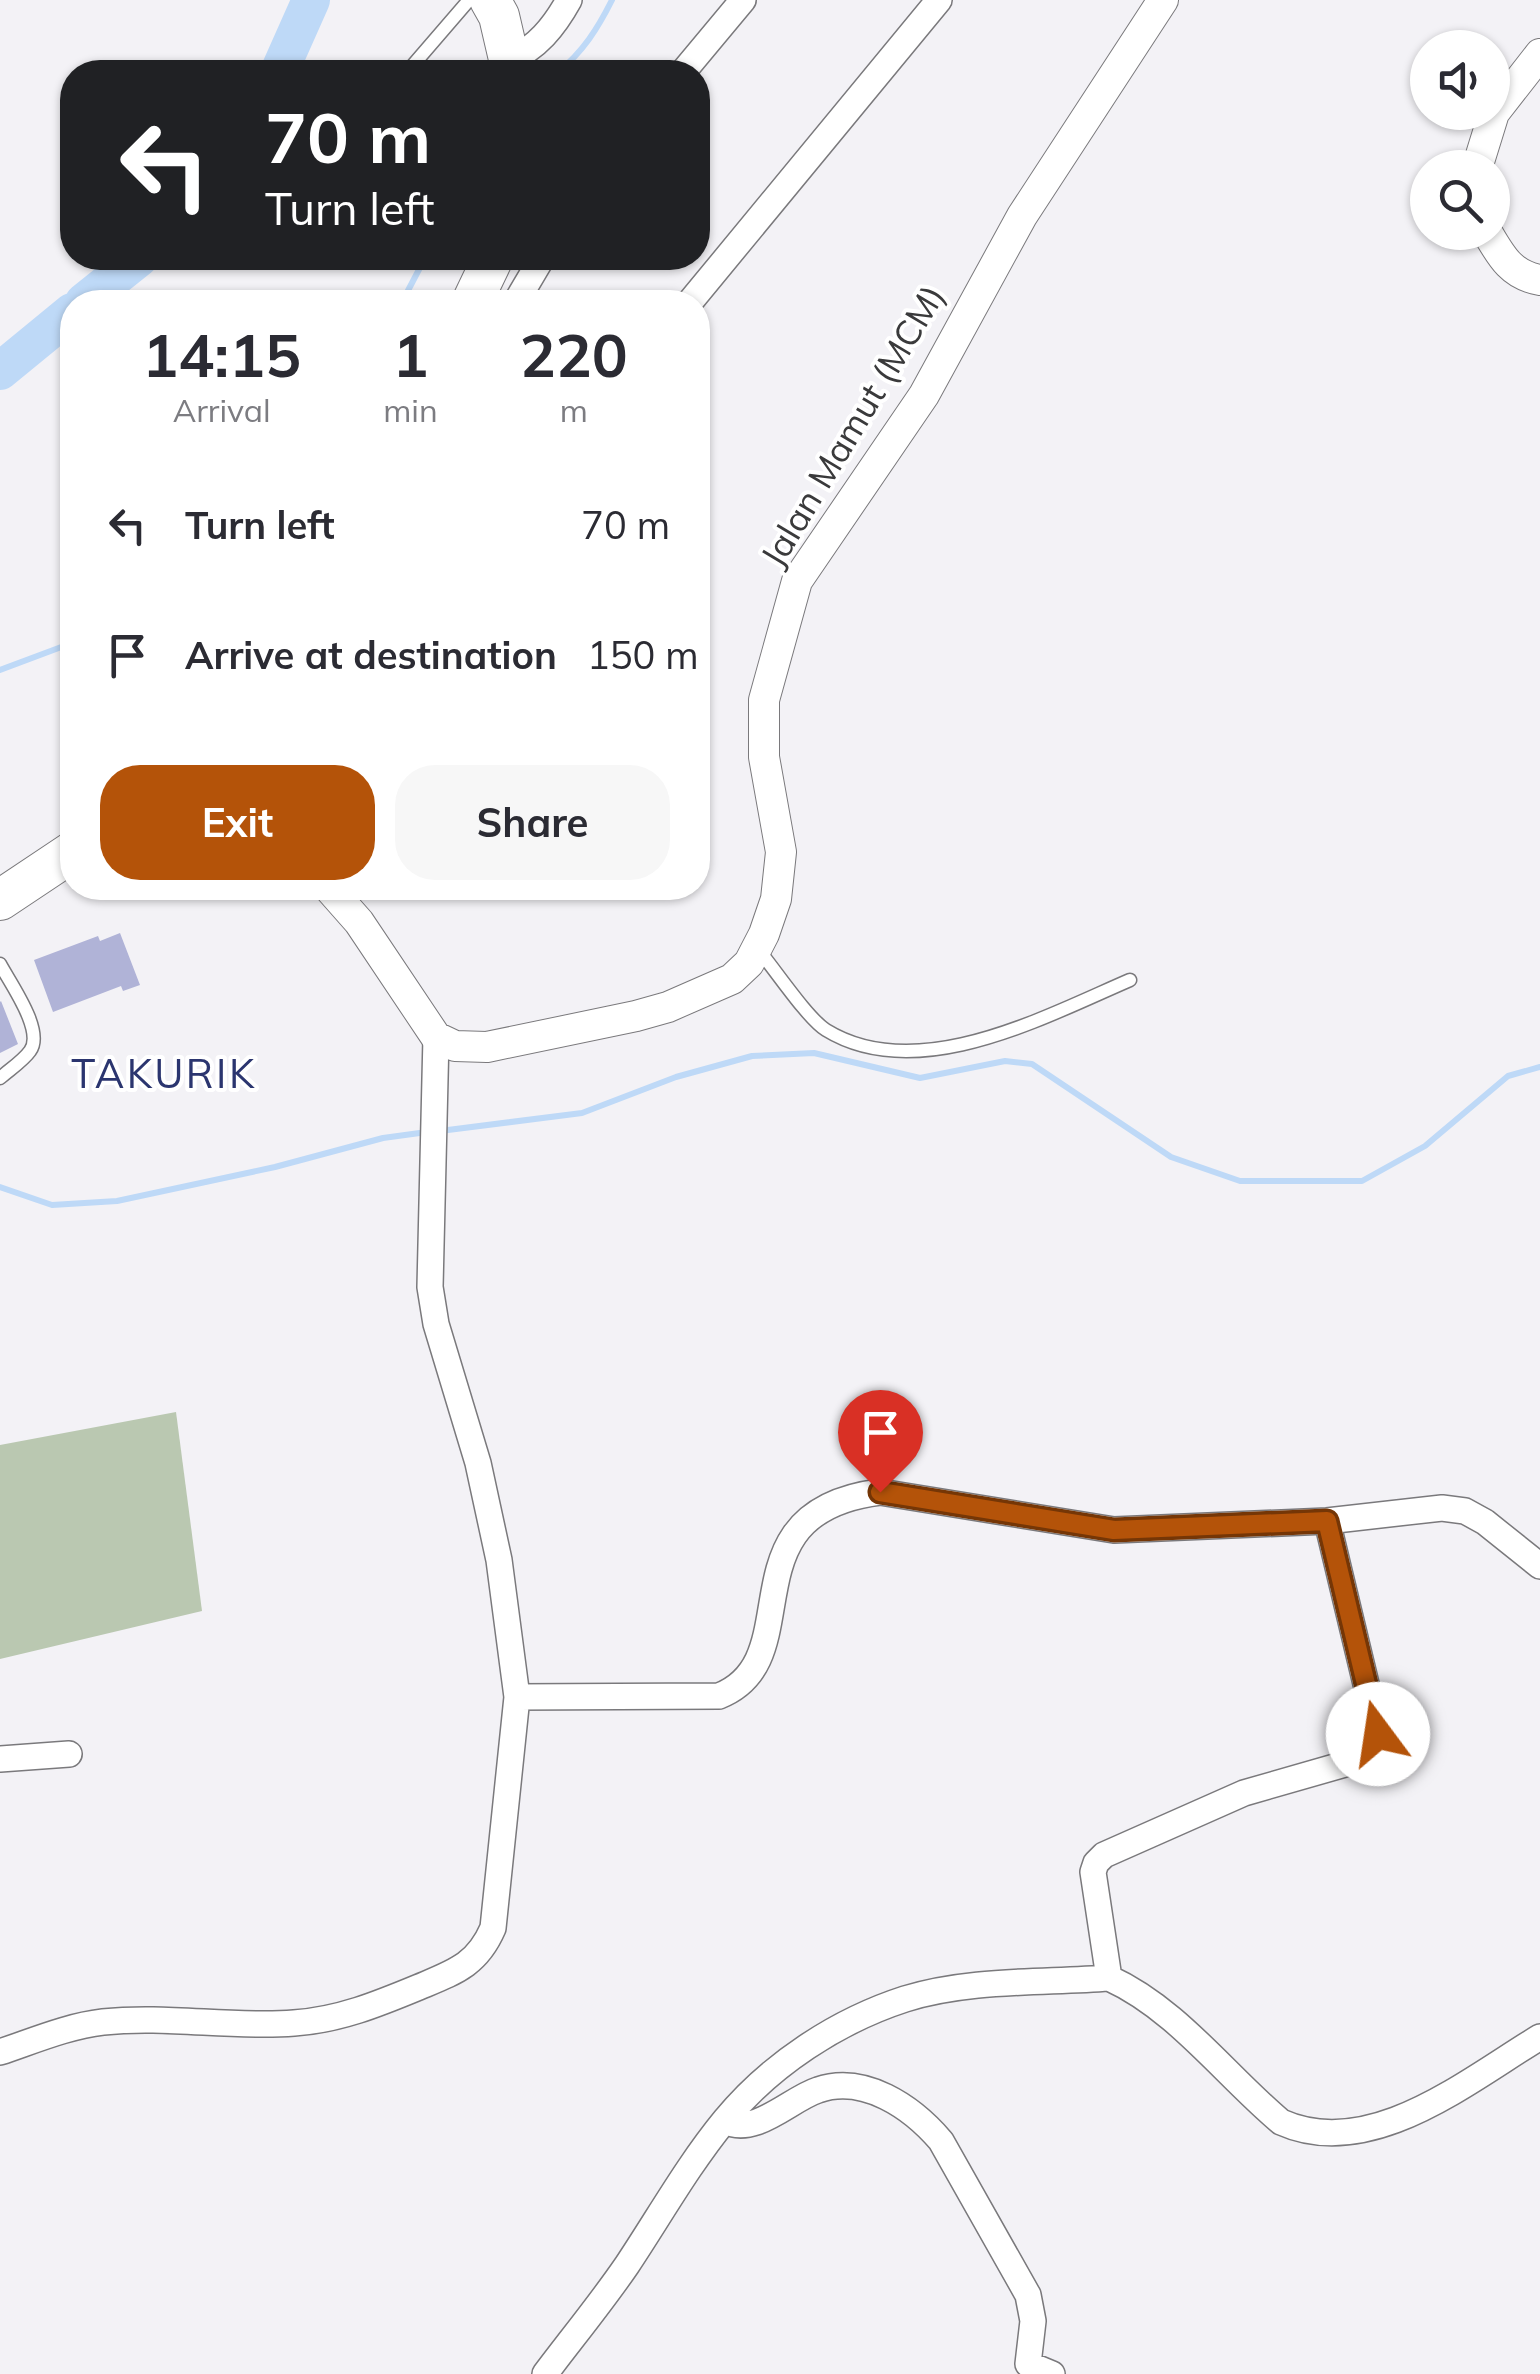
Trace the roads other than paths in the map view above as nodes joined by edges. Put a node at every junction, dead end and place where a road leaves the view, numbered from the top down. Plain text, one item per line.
1 (469, 0) edge
2 (490, 0) edge
3 (569, 0) edge
4 (743, 0) edge
5 (939, 0) edge
6 (1163, 0) edge
7 (1540, 54) edge
8 (417, 60) edge
9 (509, 60) edge
10 (517, 60) edge
11 (693, 60) edge
12 (1483, 150) edge
13 (1498, 250) edge
14 (1540, 280) edge
15 (700, 290) edge
16 (60, 860) edge
17 (0, 900) edge
18 (339, 900) edge
19 (757, 948) junction
20 (0, 964) edge
21 (1130, 980) dead end
22 (436, 1037) junction
23 (0, 1078) edge
24 (1327, 1521) junction
25 (1540, 1566) edge
26 (517, 1697) junction
27 (69, 1754) dead end
28 (0, 1760) edge
29 (1108, 1978) junction
30 (1540, 2037) edge
31 (0, 2052) edge
32 (724, 2120) junction
33 (1036, 2371) edge
34 (545, 2374) edge

1 - 8 lane
2 - 9 highway
3 - 10 street
4 - 11 street
5 - 15 street
6 - 19 street, Jalan Mamut (MCM)
7 - 12 street
13 - 14 street
16 - 17 highway
18 - 22 street
19 - 21 lane
19 - 22 street, Jalan Mamut (MCM)
20 - 23 lane
22 - 26 street
24 - 25 street
24 - 26 street
24 - 29 street
26 - 31 street
27 - 28 street
29 - 30 street
29 - 32 street
32 - 33 street
32 - 34 street

